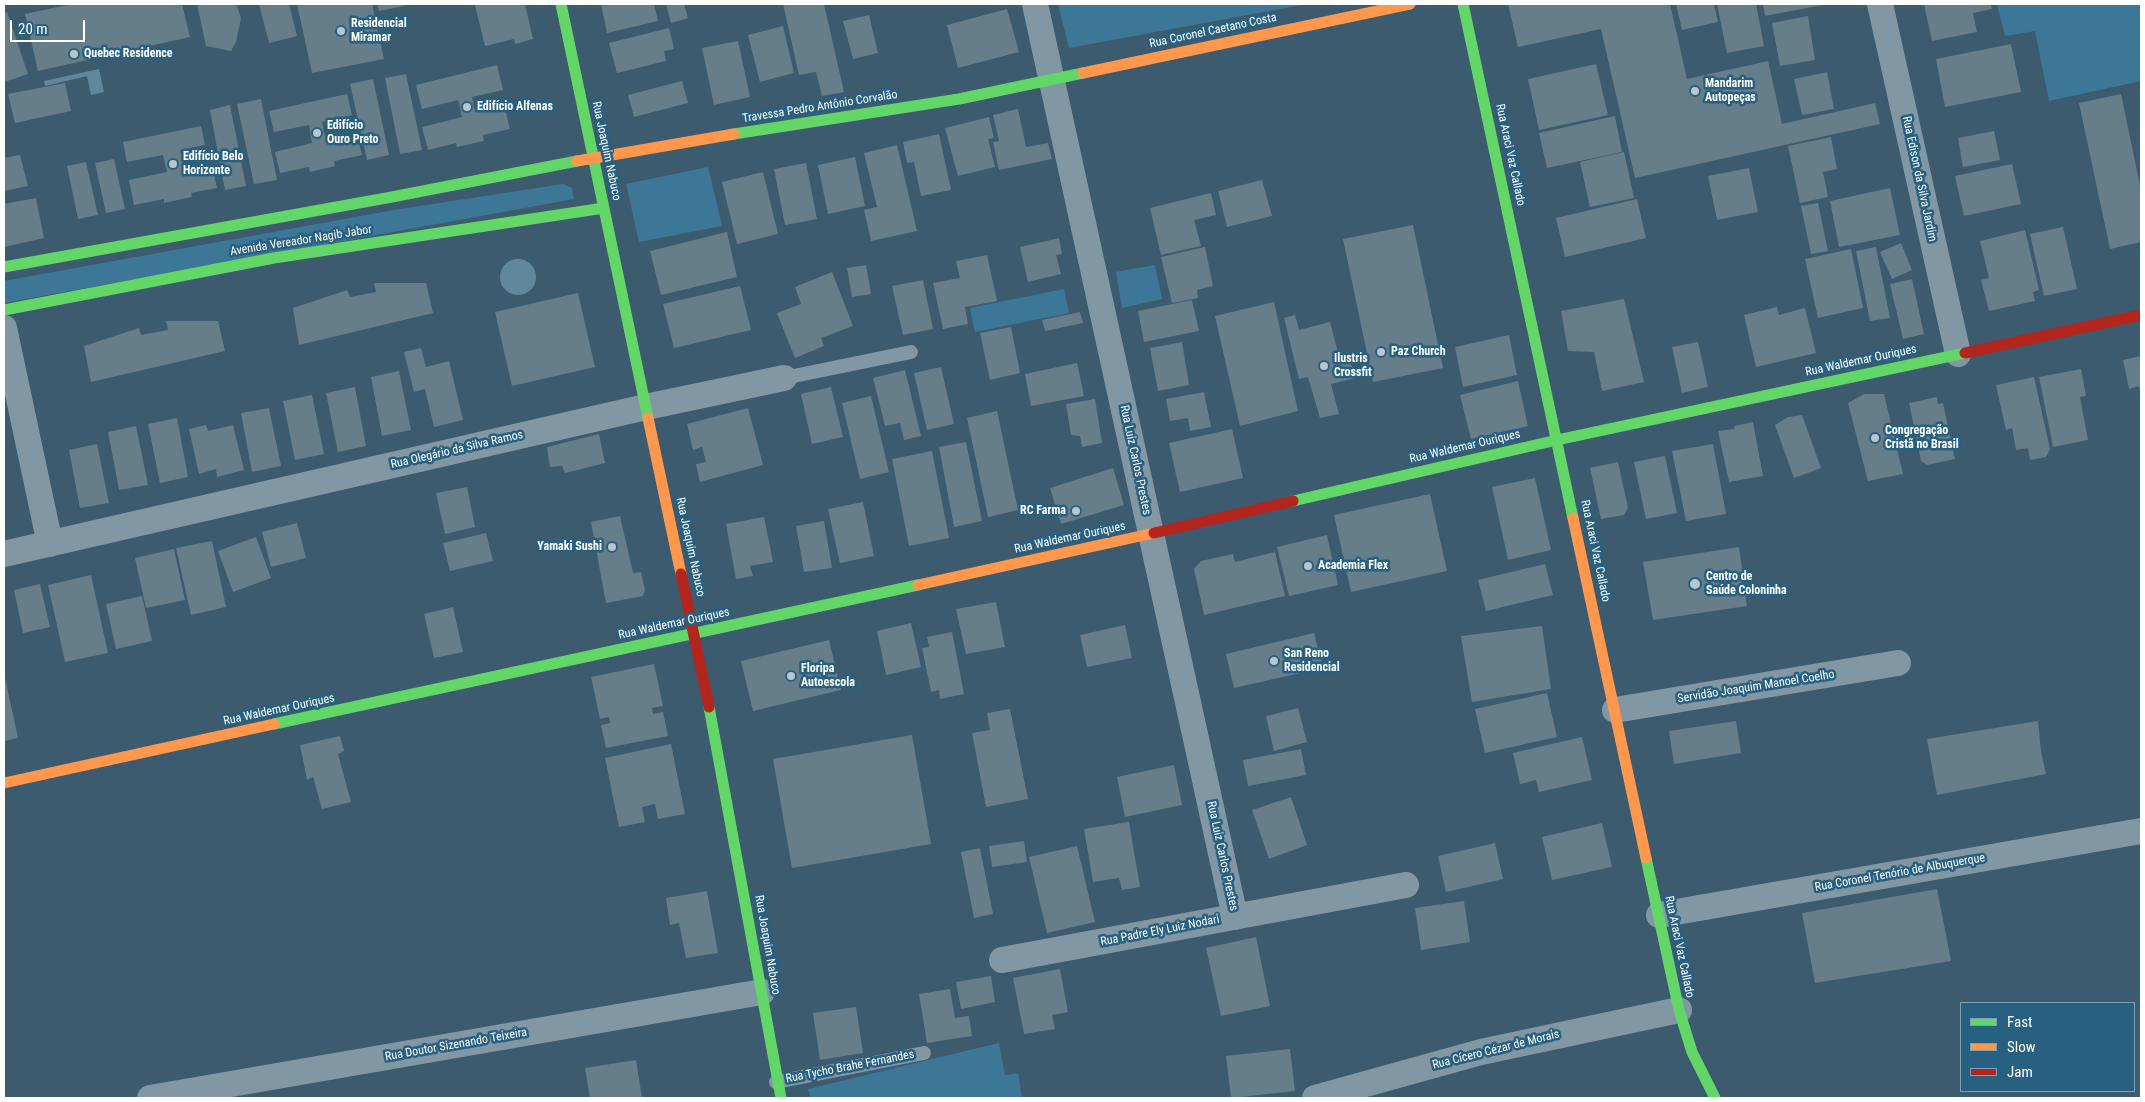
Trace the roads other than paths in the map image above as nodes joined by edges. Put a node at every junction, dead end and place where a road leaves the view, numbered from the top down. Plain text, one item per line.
1 (561, 4) edge
2 (1035, 4) edge
3 (1410, 4) edge
4 (1464, 4) edge
5 (1880, 4) edge
6 (1051, 79) junction
7 (593, 158) junction
8 (604, 208) junction
9 (4, 267) edge
10 (4, 310) edge
11 (2141, 315) edge
12 (4, 328) edge
13 (911, 352) dead end
14 (1958, 354) junction
15 (784, 378) joint
16 (646, 407) junction
17 (1557, 440) junction
18 (1151, 534) junction
19 (50, 544) junction
20 (4, 554) edge
21 (694, 634) junction
22 (1898, 663) dead end
23 (1614, 710) junction
24 (4, 783) edge
25 (2141, 831) edge
26 (1406, 885) dead end
27 (1659, 915) junction
28 (1235, 917) junction
29 (1002, 960) dead end
30 (762, 992) junction
31 (1679, 1010) junction
32 (924, 1053) dead end
33 (776, 1082) junction
34 (150, 1098) edge
35 (780, 1098) edge
36 (1315, 1098) edge
37 (1715, 1098) edge

1 - 7 main road, Rua Joaquim Nabuco
2 - 6 street, Rua Luiz Carlos Prestes
3 - 6 main road, Rua Coronel Caetano Costa
4 - 17 main road, Rua Araci Vaz Callado
5 - 14 street, Rua Edison da Silva Jardim
6 - 7 main road, Travessa Pedro Antônio Corvalão
6 - 18 street, Rua Luiz Carlos Prestes
7 - 8 main road, Rua Joaquim Nabuco
7 - 9 main road
8 - 10 main road, Avenida Vereador Nagib Jabor
8 - 16 main road, Rua Joaquim Nabuco
11 - 14 main road, Rua Waldemar Ouriques
12 - 19 street
13 - 15 lane, Rua Olegário da Silva Ramos
14 - 17 main road, Rua Waldemar Ouriques
15 - 16 street, Rua Olegário da Silva Ramos
16 - 19 street, Rua Olegário da Silva Ramos
16 - 21 main road, Rua Joaquim Nabuco
17 - 18 main road, Rua Waldemar Ouriques
17 - 23 main road, Rua Araci Vaz Callado
18 - 21 main road, Rua Waldemar Ouriques
18 - 28 street, Rua Luiz Carlos Prestes
19 - 20 street, Rua Olegário da Silva Ramos
21 - 24 main road, Rua Waldemar Ouriques
21 - 30 main road, Rua Joaquim Nabuco
22 - 23 street, Servidão Joaquim Manoel Coelho
23 - 27 main road, Rua Araci Vaz Callado
25 - 27 street, Rua Coronel Tenório de Albuquerque
26 - 28 street, Rua Padre Ely Luiz Nodari
27 - 31 main road, Rua Araci Vaz Callado
28 - 29 street, Rua Padre Ely Luiz Nodari
30 - 33 main road, Rua Joaquim Nabuco
30 - 34 street, Rua Doutor Sizenando Teixeira
31 - 36 street, Rua Cícero Cézar de Morais
31 - 37 main road, Rua Araci Vaz Callado
32 - 33 lane, Rua Tycho Brahe Fernandes
33 - 35 main road, Rua Joaquim Nabuco

